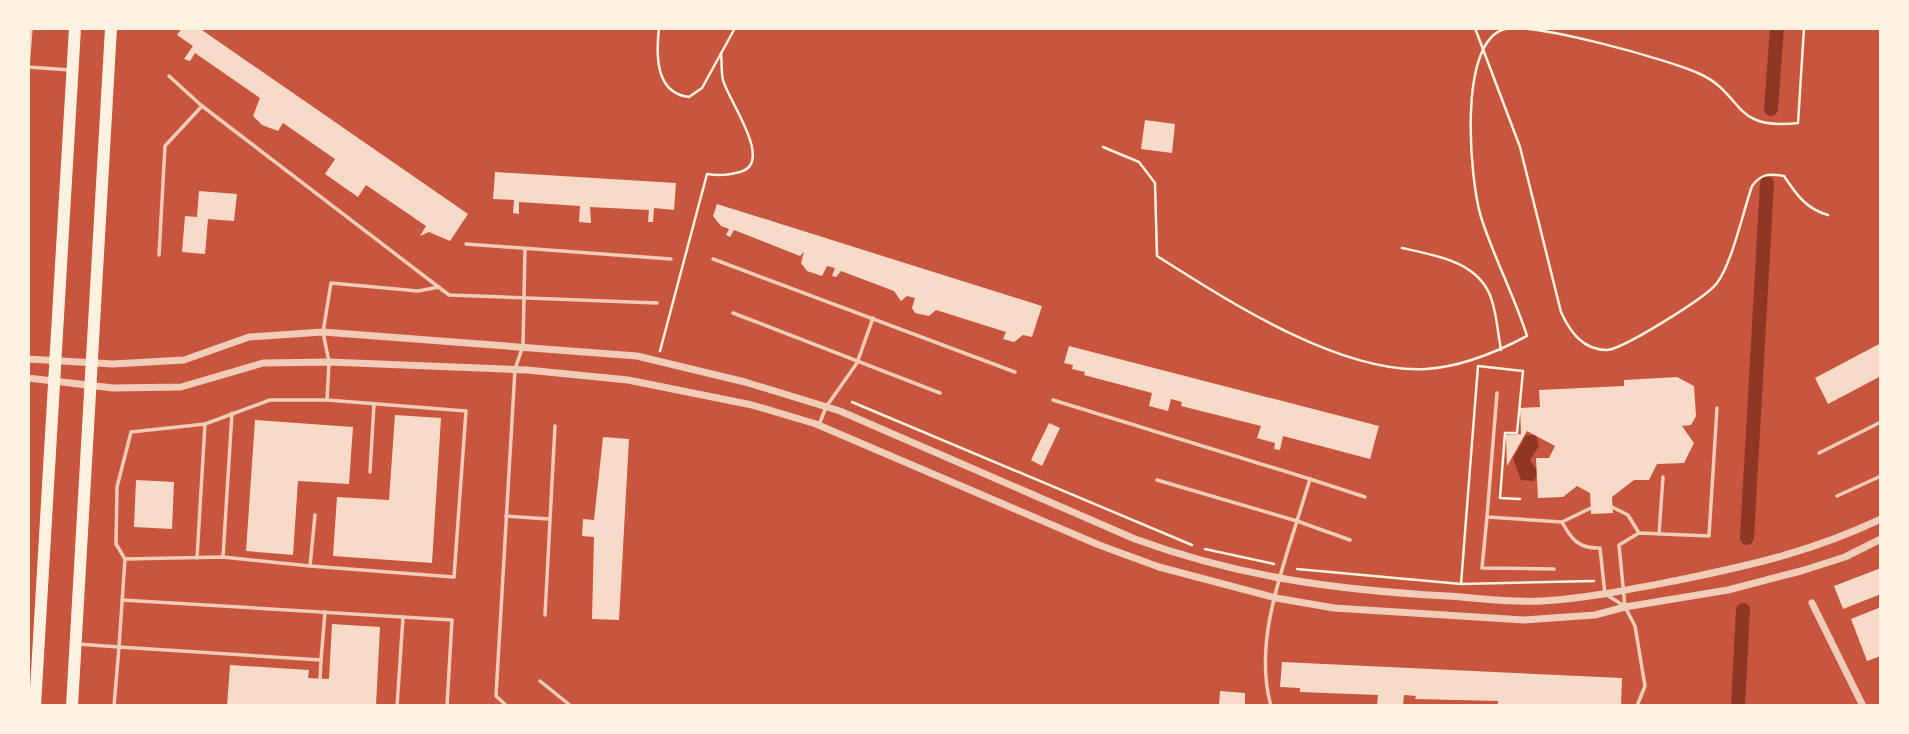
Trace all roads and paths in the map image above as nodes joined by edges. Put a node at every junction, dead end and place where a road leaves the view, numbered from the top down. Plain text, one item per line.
1 (30, 28) edge
2 (75, 28) edge
3 (111, 28) edge
4 (659, 28) edge
5 (735, 28) edge
6 (1475, 28) edge
7 (1804, 28) edge
8 (1482, 48) junction
9 (721, 53) junction
10 (28, 67) edge
11 (72, 70) junction
12 (169, 76) dead end
13 (202, 106) junction
14 (1103, 147) dead end
15 (1828, 215) dead end
16 (466, 244) dead end
17 (1402, 248) dead end
18 (525, 249) junction
19 (159, 255) dead end
20 (671, 259) dead end
21 (713, 259) dead end
22 (439, 287) junction
23 (524, 296) junction
24 (657, 303) dead end
25 (733, 313) dead end
26 (873, 318) junction
27 (323, 332) junction
28 (523, 346) junction
29 (1501, 350) junction
30 (660, 353) dead end
31 (28, 359) edge
32 (54, 360) junction
33 (92, 362) junction
34 (329, 362) junction
35 (857, 363) junction
36 (514, 369) junction
37 (1015, 372) dead end
38 (28, 379) edge
39 (52, 379) junction
40 (90, 384) junction
41 (940, 393) dead end
42 (1497, 393) dead end
43 (327, 400) junction
44 (1053, 400) dead end
45 (852, 402) dead end
46 (374, 404) junction
47 (826, 407) junction
48 (1717, 408) dead end
49 (232, 413) junction
50 (1881, 422) edge
51 (205, 424) junction
52 (819, 425) junction
53 (555, 426) dead end
54 (1819, 453) dead end
55 (370, 472) dead end
56 (1881, 476) edge
57 (1663, 477) dead end
58 (1310, 479) junction
59 (1157, 480) dead end
60 (1837, 496) dead end
61 (1365, 497) dead end
62 (1520, 499) dead end
63 (1612, 507) dead end
64 (1591, 508) dead end
65 (315, 515) dead end
66 (506, 516) junction
67 (1487, 517) junction
68 (550, 519) junction
69 (1881, 519) edge
70 (1297, 521) junction
71 (1562, 522) junction
72 (1639, 533) junction
73 (1659, 534) junction
74 (1881, 539) edge
75 (1350, 540) dead end
76 (223, 557) junction
77 (197, 558) junction
78 (125, 559) junction
79 (310, 566) junction
80 (1283, 566) junction
81 (1554, 569) dead end
82 (1279, 580) junction
83 (1604, 581) junction
84 (1461, 584) junction
85 (1624, 591) junction
86 (1605, 594) junction
87 (1276, 598) junction
88 (122, 600) junction
89 (1812, 603) dead end
90 (1625, 607) junction
91 (325, 612) junction
92 (545, 615) dead end
93 (403, 617) junction
94 (75, 644) junction
95 (119, 647) junction
96 (321, 660) junction
97 (320, 679) dead end
98 (540, 681) dead end
99 (35, 706) edge
100 (72, 706) edge
101 (114, 706) edge
102 (397, 706) edge
103 (447, 706) edge
104 (506, 706) edge
105 (571, 706) edge
106 (1271, 706) edge
107 (1637, 706) edge
108 (1863, 706) edge

1 - 10 lane
2 - 11 main road
3 - 33 main road
4 - 9 path
5 - 9 path
6 - 8 path
7 - 8 path
8 - 15 path
8 - 29 path
9 - 30 path
10 - 11 lane
11 - 32 main road
12 - 13 lane
13 - 19 lane
13 - 22 lane
14 - 29 path
16 - 18 lane
17 - 29 path
18 - 20 lane
18 - 23 lane
21 - 26 lane
22 - 23 lane
22 - 27 lane
23 - 24 lane
23 - 28 lane
25 - 35 lane
26 - 35 lane
26 - 37 lane
27 - 28 street
27 - 33 street
27 - 34 lane
28 - 36 lane
28 - 47 street
31 - 32 street
32 - 33 street
32 - 39 main road
33 - 40 main road
34 - 36 street
34 - 40 street
34 - 43 lane
35 - 41 lane
35 - 47 lane
36 - 52 street
36 - 66 lane
38 - 39 street
39 - 40 street
39 - 99 main road
40 - 94 main road
42 - 67 lane
43 - 46 lane
43 - 49 lane
44 - 58 lane
45 - 80 path
46 - 55 lane
46 - 79 lane
47 - 52 lane
47 - 82 street
48 - 73 lane
49 - 51 lane
49 - 76 lane
50 - 54 lane
51 - 77 lane
51 - 78 lane
52 - 87 street
53 - 68 lane
56 - 60 lane
57 - 73 lane
58 - 61 lane
58 - 70 lane
59 - 70 lane
62 - 84 path
63 - 72 lane
64 - 71 lane
65 - 79 lane
66 - 68 lane
66 - 104 lane
67 - 71 lane
67 - 81 lane
68 - 92 lane
69 - 85 street
70 - 75 lane
70 - 80 lane
71 - 83 lane
72 - 73 lane
72 - 85 lane
74 - 90 street
76 - 77 lane
76 - 79 lane
77 - 78 lane
78 - 88 lane
80 - 82 lane
80 - 84 path
82 - 86 street
82 - 87 lane
83 - 84 path
83 - 86 lane
85 - 86 street
85 - 90 lane
86 - 90 lane
87 - 90 street
87 - 106 lane
88 - 91 lane
88 - 95 lane
89 - 108 street
90 - 107 lane
91 - 93 lane
91 - 96 lane
93 - 102 lane
93 - 103 lane
94 - 95 lane
94 - 100 main road
95 - 96 lane
95 - 101 lane
96 - 97 lane
98 - 105 lane

